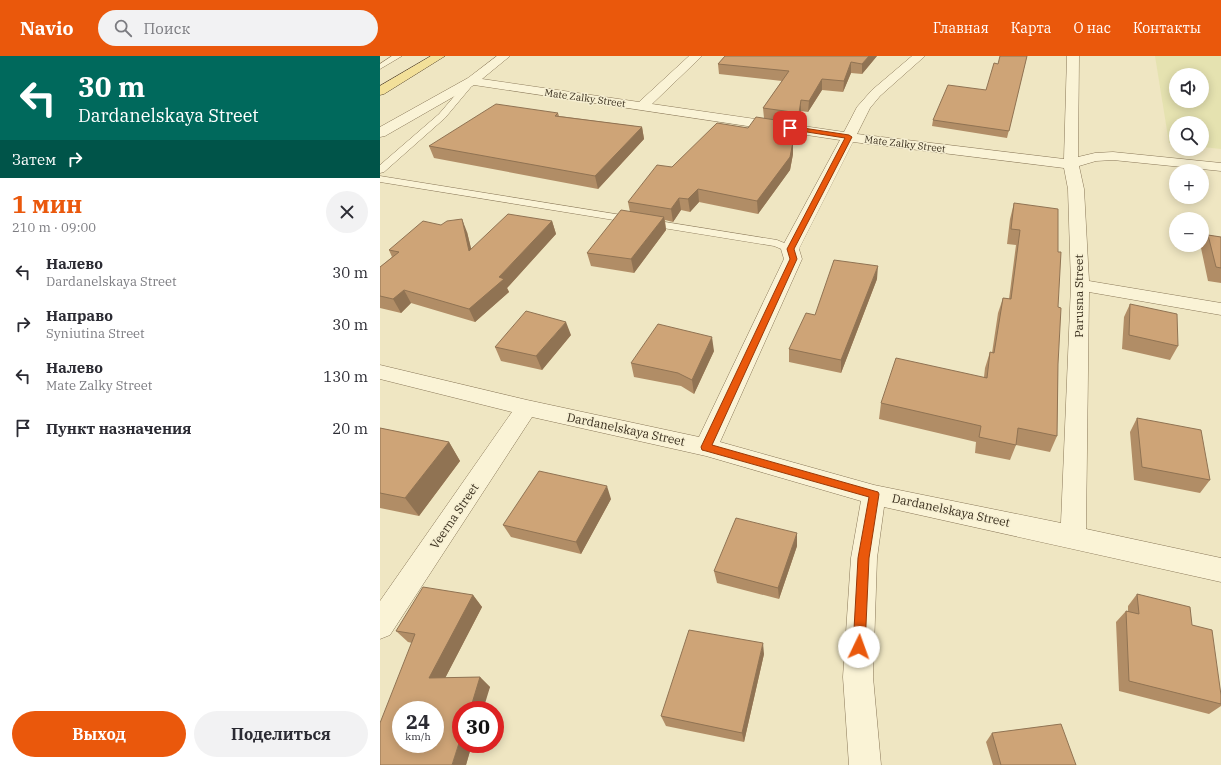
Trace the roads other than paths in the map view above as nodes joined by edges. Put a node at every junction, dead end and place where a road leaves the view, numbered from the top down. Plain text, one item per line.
1 (398, 56) edge
2 (439, 56) edge
3 (504, 56) edge
4 (696, 56) edge
5 (918, 56) edge
6 (1073, 56) edge
7 (380, 68) edge
8 (472, 81) junction
9 (380, 91) edge
10 (642, 106) junction
11 (380, 133) edge
12 (849, 137) junction
13 (1072, 164) junction
14 (1221, 167) edge
15 (380, 170) edge
16 (380, 180) edge
17 (790, 249) junction
18 (1080, 285) junction
19 (1221, 309) edge
20 (380, 372) edge
21 (527, 408) junction
22 (706, 447) junction
23 (874, 494) junction
24 (1073, 537) junction
25 (1221, 570) edge
26 (380, 625) edge
27 (865, 765) edge

1 - 7 lane
2 - 9 main road
3 - 8 street
4 - 10 street
5 - 12 street
6 - 13 street, Parusna Street
8 - 10 street, Mate Zalky Street
8 - 11 street
8 - 15 lane
10 - 12 street, Mate Zalky Street
12 - 13 street, Mate Zalky Street
12 - 17 street
13 - 14 street, Mate Zalky Street
13 - 18 street, Parusna Street
16 - 17 lane
17 - 22 street
18 - 19 street
18 - 24 street, Parusna Street
20 - 21 street, Dardanelskaya Street
21 - 22 street, Dardanelskaya Street
21 - 26 street, Veerna Street
22 - 23 street, Dardanelskaya Street
23 - 24 street, Dardanelskaya Street
23 - 27 street
24 - 25 street, Dardanelskaya Street

